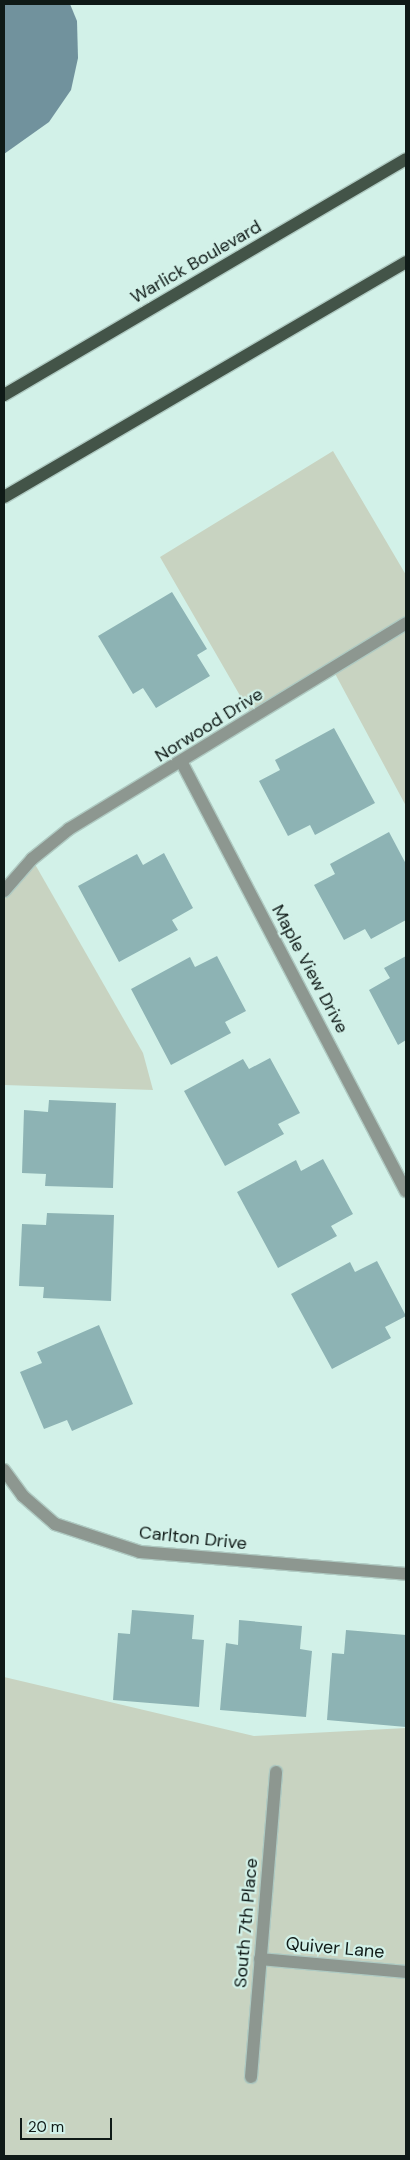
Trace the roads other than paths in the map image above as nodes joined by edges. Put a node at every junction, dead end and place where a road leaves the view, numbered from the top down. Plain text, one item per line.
1 (406, 159) edge
2 (406, 262) edge
3 (4, 395) edge
4 (4, 498) edge
5 (406, 623) edge
6 (182, 763) junction
7 (4, 891) edge
8 (406, 1191) edge
9 (4, 1470) edge
10 (406, 1574) edge
11 (276, 1772) dead end
12 (260, 1959) junction
13 (406, 1972) edge
14 (251, 2077) dead end

1 - 3 main road, Warlick Boulevard
2 - 4 main road
5 - 6 lane, Norwood Drive
6 - 7 lane, Norwood Drive
6 - 8 lane, Maple View Drive
9 - 10 lane, Carlton Drive
11 - 12 lane, South 7th Place
12 - 13 lane, Quiver Lane
12 - 14 lane, South 7th Place

